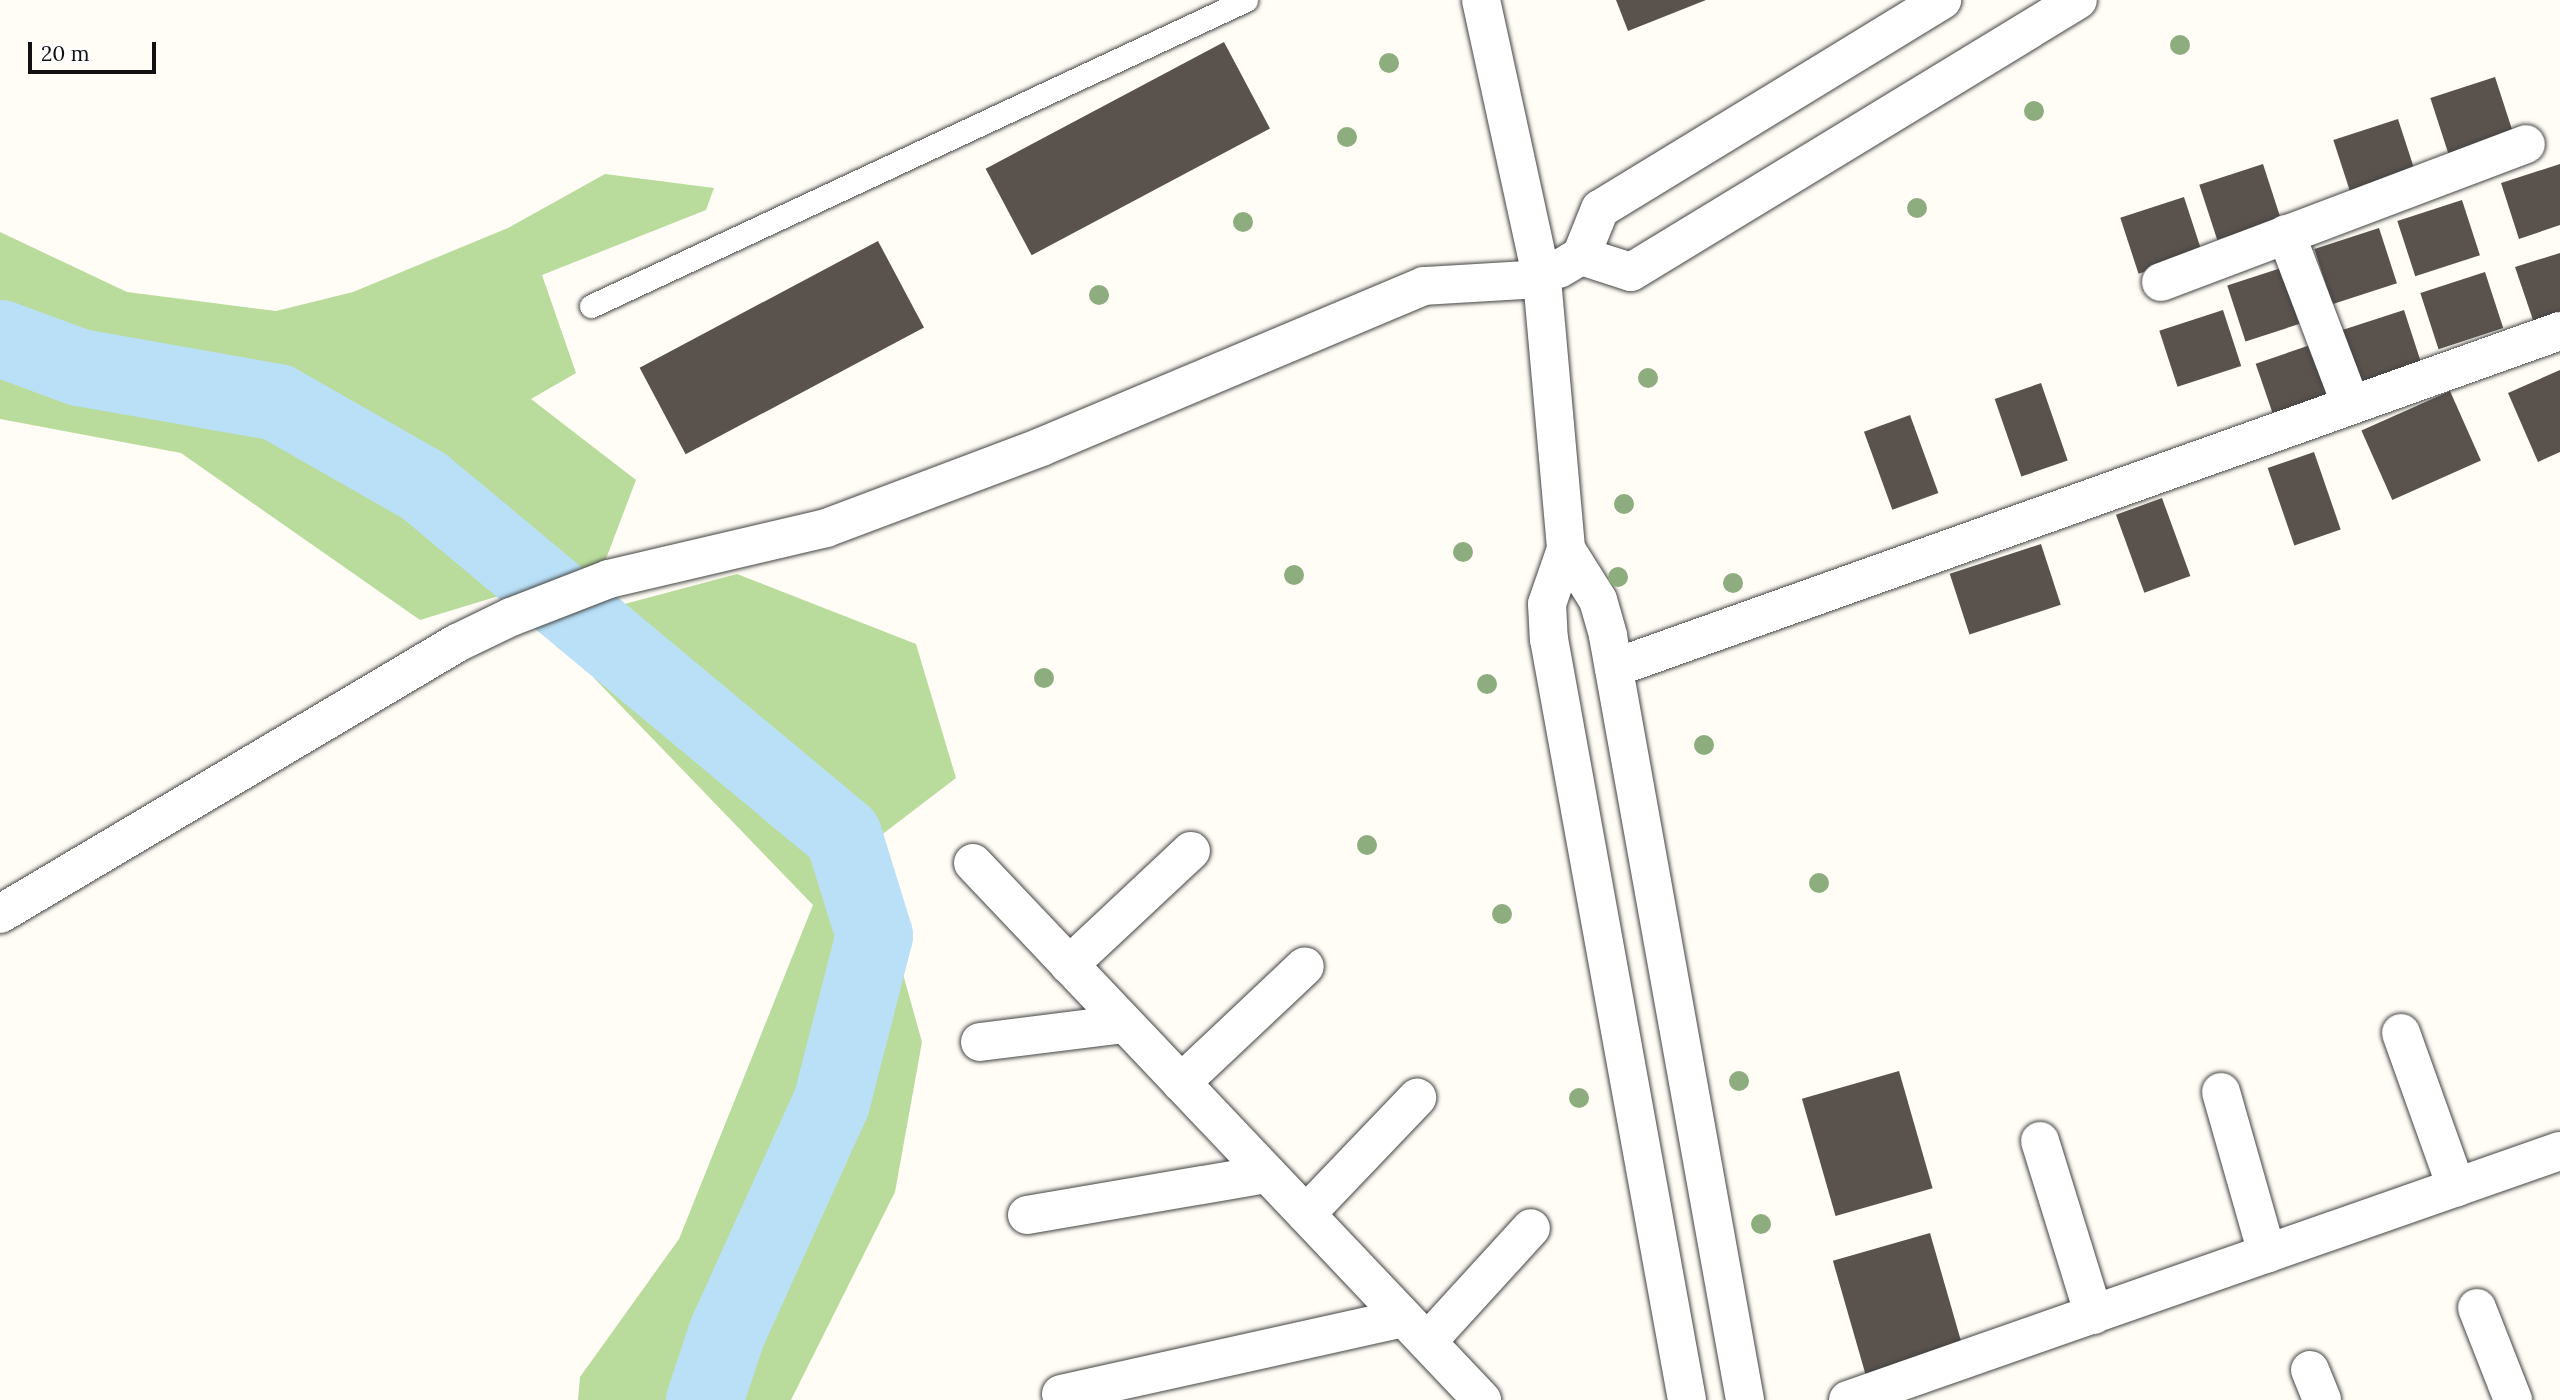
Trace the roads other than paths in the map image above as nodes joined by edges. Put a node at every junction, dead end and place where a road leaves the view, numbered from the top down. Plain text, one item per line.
1 (1246, 0) edge
2 (1481, 0) edge
3 (1942, 0) edge
4 (2078, 0) edge
5 (2526, 144) dead end
6 (2286, 234) junction
7 (1581, 256) junction
8 (1542, 279) junction
9 (2161, 282) dead end
10 (591, 306) dead end
11 (2560, 331) edge
12 (2351, 405) junction
13 (1566, 549) junction
14 (1614, 668) junction
15 (1191, 851) dead end
16 (973, 863) dead end
17 (0, 914) edge
18 (1069, 965) junction
19 (1305, 966) dead end
20 (1125, 1024) junction
21 (2400, 1033) dead end
22 (980, 1042) dead end
23 (1181, 1083) junction
24 (2221, 1091) dead end
25 (1417, 1098) dead end
26 (2040, 1141) dead end
27 (2560, 1151) edge
28 (1268, 1174) junction
29 (2456, 1187) junction
30 (1306, 1214) junction
31 (1027, 1215) dead end
32 (1531, 1228) dead end
33 (2267, 1254) junction
34 (2477, 1308) dead end
35 (2094, 1315) junction
36 (1416, 1330) junction
37 (1920, 1389) edge
38 (1061, 1394) dead end
39 (1482, 1400) edge
40 (1687, 1400) edge
41 (1745, 1400) edge
42 (1848, 1400) edge
43 (2513, 1400) edge

1 - 10 lane
2 - 8 street
3 - 7 street
4 - 7 street
5 - 6 street
6 - 9 street
6 - 12 street
7 - 8 street
8 - 13 street
8 - 17 street
11 - 12 street
12 - 14 street
13 - 14 street
13 - 40 street
14 - 41 street
15 - 18 street
16 - 18 street
18 - 20 street
19 - 23 street
20 - 22 street
20 - 23 street
21 - 29 street
23 - 28 street
24 - 33 street
25 - 30 street
26 - 35 street
27 - 29 street
28 - 30 street
28 - 31 street
29 - 33 street
30 - 36 street
32 - 36 street
33 - 35 street
34 - 43 street
35 - 37 street
36 - 38 street
36 - 39 street
37 - 42 street

